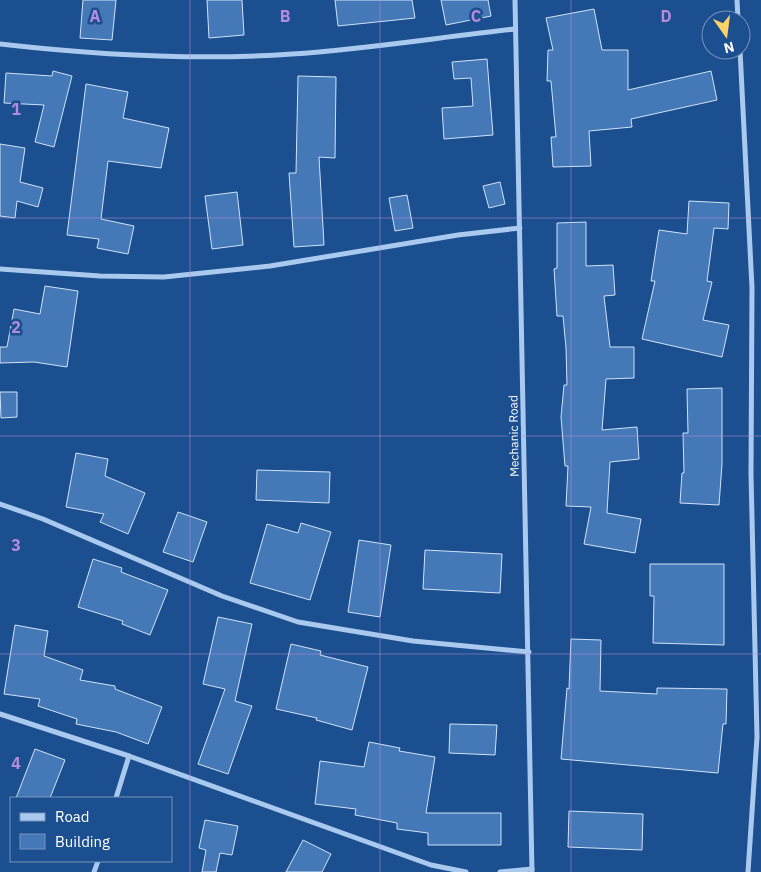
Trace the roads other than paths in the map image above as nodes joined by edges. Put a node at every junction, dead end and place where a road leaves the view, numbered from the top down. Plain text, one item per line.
1 (515, 0) edge
2 (515, 29) junction
3 (0, 44) edge
4 (741, 60) edge
5 (520, 228) junction
6 (0, 269) edge
7 (0, 504) edge
8 (529, 652) junction
9 (0, 714) edge
10 (129, 756) junction
11 (116, 797) edge
12 (532, 870) edge
13 (466, 872) edge
14 (500, 872) edge
15 (748, 872) edge

1 - 2 street, Mechanic Road
2 - 3 street
2 - 5 street, Mechanic Road
4 - 15 street
5 - 6 street
5 - 8 street, Mechanic Road
7 - 8 street
8 - 12 street, Mechanic Road
9 - 10 street
10 - 11 street
10 - 13 street
12 - 14 street

